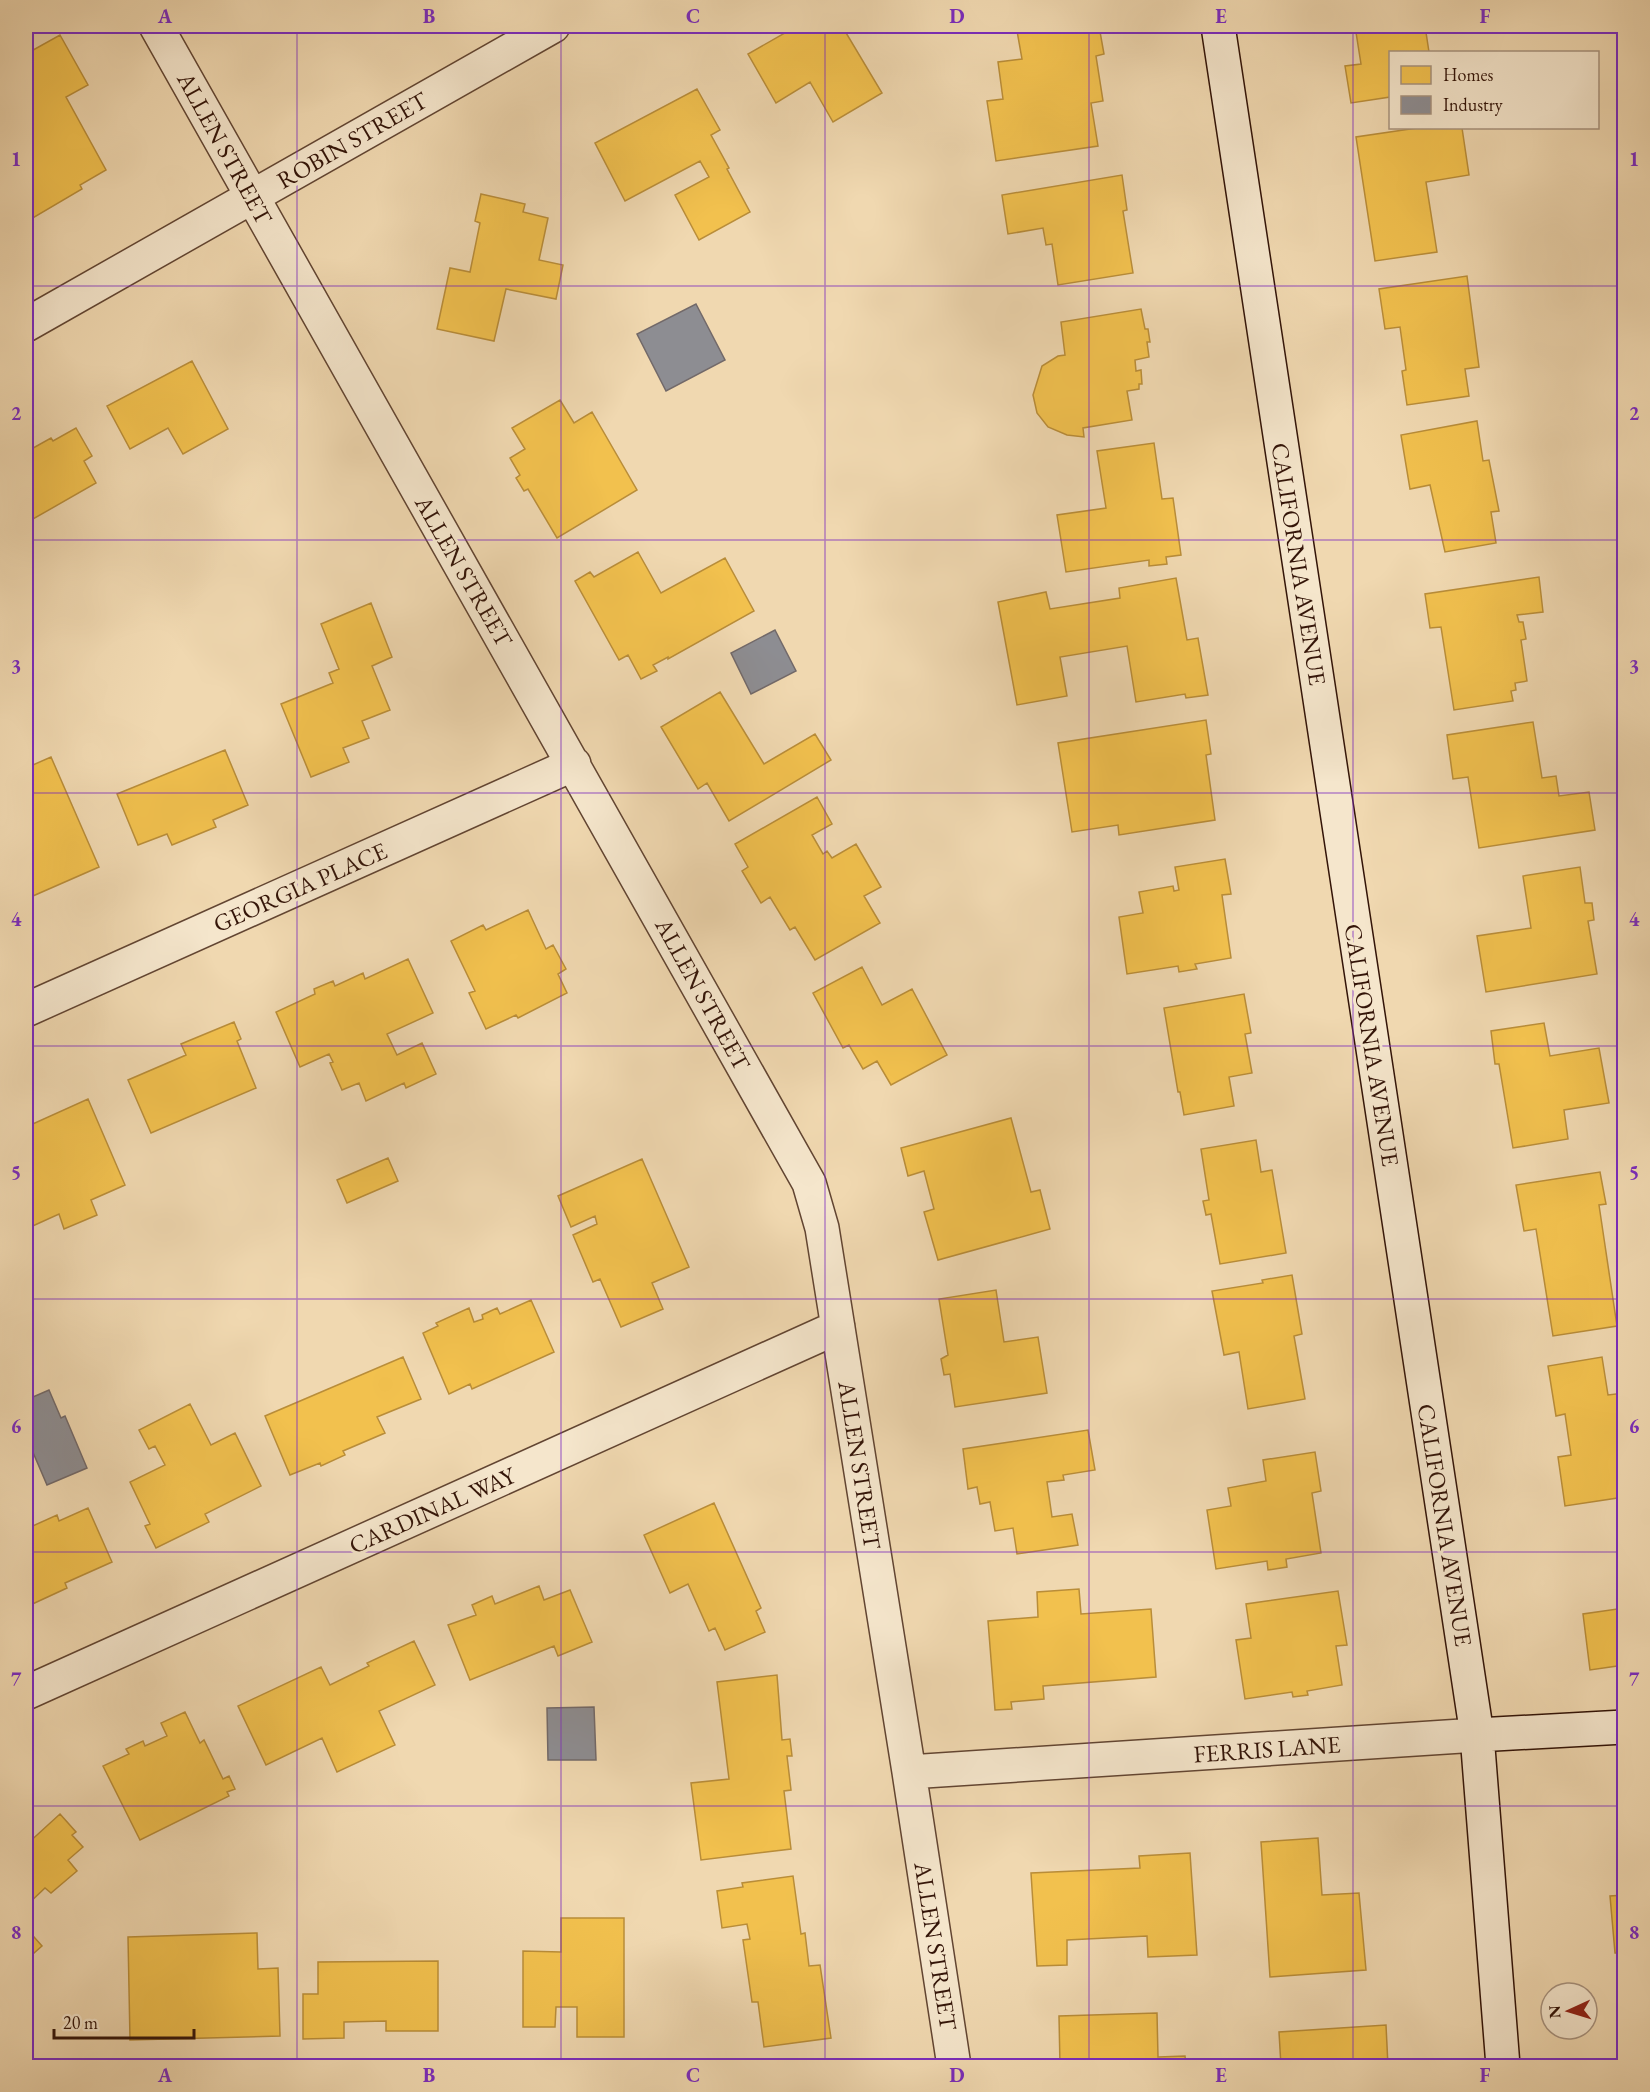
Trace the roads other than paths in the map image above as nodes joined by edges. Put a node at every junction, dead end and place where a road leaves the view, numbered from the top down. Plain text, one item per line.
1 (156, 26) edge
2 (553, 26) edge
3 (1218, 26) edge
4 (253, 197) junction
5 (26, 324) edge
6 (574, 764) junction
7 (26, 1010) edge
8 (838, 1327) junction
9 (26, 1693) edge
10 (1624, 1727) edge
11 (1477, 1735) junction
12 (909, 1772) junction
13 (954, 2067) edge
14 (1503, 2067) edge

1 - 4 street, ALLEN STREET
2 - 4 street, ROBIN STREET
3 - 11 street, CALIFORNIA AVENUE
4 - 5 street, ROBIN STREET
4 - 6 street, ALLEN STREET
6 - 7 street, GEORGIA PLACE
6 - 8 street, ALLEN STREET
8 - 9 street, CARDINAL WAY
8 - 12 street, ALLEN STREET
10 - 11 street, FERRIS LANE
11 - 12 street, FERRIS LANE
11 - 14 street, CALIFORNIA AVENUE
12 - 13 street, ALLEN STREET

